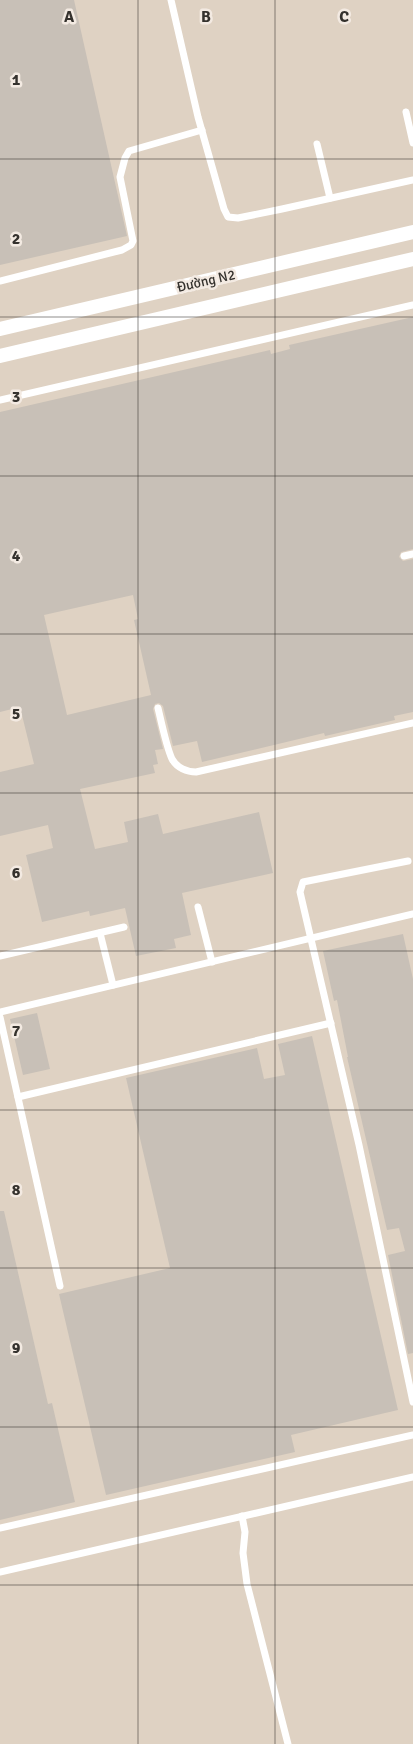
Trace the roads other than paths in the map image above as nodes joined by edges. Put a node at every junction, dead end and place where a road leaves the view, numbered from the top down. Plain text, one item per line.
1 (170, 0) edge
2 (406, 112) dead end
3 (202, 130) junction
4 (413, 142) edge
5 (317, 144) dead end
6 (413, 180) edge
7 (330, 198) junction
8 (413, 232) edge
9 (413, 259) edge
10 (0, 281) edge
11 (413, 306) edge
12 (0, 329) edge
13 (0, 356) edge
14 (0, 400) edge
15 (413, 554) edge
16 (404, 556) dead end
17 (158, 708) dead end
18 (413, 723) edge
19 (408, 861) dead end
20 (198, 906) dead end
21 (413, 914) edge
22 (124, 927) dead end
23 (100, 933) junction
24 (310, 939) junction
25 (0, 956) edge
26 (212, 962) junction
27 (113, 985) junction
28 (0, 1012) edge
29 (0, 1017) edge
30 (331, 1024) junction
31 (18, 1097) junction
32 (60, 1286) dead end
33 (413, 1402) edge
34 (413, 1435) edge
35 (413, 1477) edge
36 (242, 1516) junction
37 (0, 1528) edge
38 (0, 1572) edge
39 (288, 1744) edge

1 - 3 lane
2 - 4 lane
3 - 7 lane
3 - 10 lane
5 - 7 lane
6 - 7 lane
8 - 12 street, Đường N2
9 - 13 street, Đường N2
11 - 14 lane
15 - 16 lane
17 - 18 lane
19 - 24 lane
20 - 26 lane
21 - 24 lane
22 - 23 lane
23 - 25 lane
23 - 27 lane
24 - 26 lane
24 - 30 lane
26 - 27 lane
27 - 28 lane
29 - 31 lane
30 - 31 lane
30 - 33 lane
31 - 32 lane
34 - 37 lane
35 - 36 lane
36 - 38 lane
36 - 39 lane

